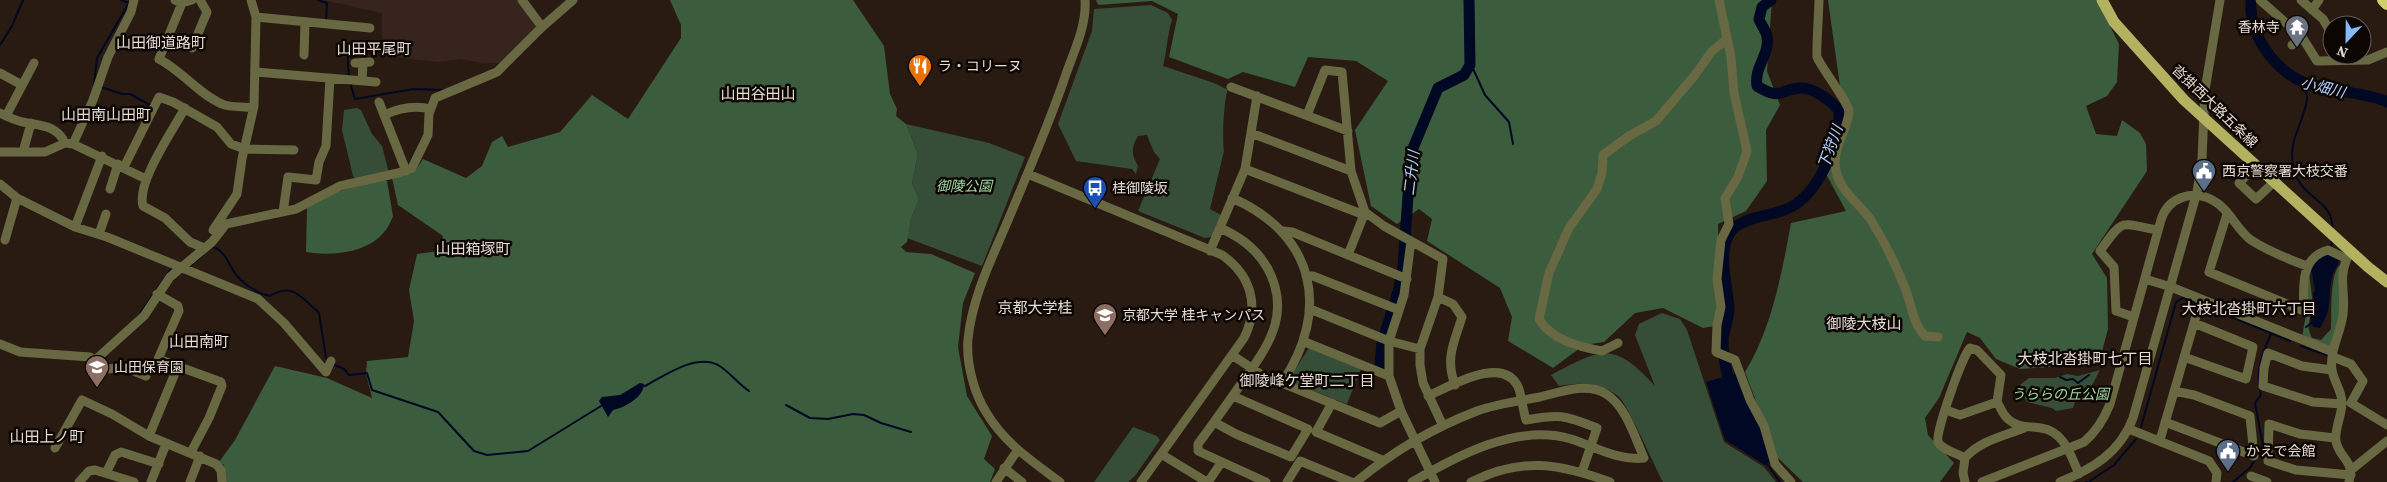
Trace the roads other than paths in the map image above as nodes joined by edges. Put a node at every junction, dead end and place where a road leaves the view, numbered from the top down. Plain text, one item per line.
1 (133, 0) edge
2 (192, 0) edge
3 (200, 0) edge
4 (251, 0) edge
5 (522, 0) edge
6 (574, 0) edge
7 (1085, 0) edge
8 (1720, 0) edge
9 (1819, 0) edge
10 (2102, 0) edge
11 (2220, 0) edge
12 (2260, 0) edge
13 (2301, 0) edge
14 (2319, 0) edge
15 (2383, 0) edge
16 (179, 2) edge
17 (2387, 4) edge
18 (2312, 10) junction
19 (256, 17) junction
20 (2322, 18) edge
21 (305, 23) junction
22 (542, 27) junction
23 (370, 28) dead end
24 (2302, 37) junction
25 (168, 38) junction
26 (1726, 40) junction
27 (2292, 45) dead end
28 (2387, 52) edge
29 (304, 55) dead end
30 (2372, 58) edge
31 (2322, 60) edge
32 (363, 62) dead end
33 (34, 63) dead end
34 (256, 72) junction
35 (0, 73) edge
36 (330, 78) junction
37 (362, 81) junction
38 (376, 82) dead end
39 (22, 85) junction
40 (1231, 86) dead end
41 (1257, 96) junction
42 (379, 102) dead end
43 (185, 108) junction
44 (253, 108) junction
45 (431, 109) junction
46 (3, 114) edge
47 (384, 115) junction
48 (1307, 115) junction
49 (2202, 117) junction
50 (31, 123) junction
51 (1348, 131) junction
52 (1251, 133) junction
53 (69, 143) junction
54 (245, 149) junction
55 (294, 150) dead end
56 (0, 152) edge
57 (23, 152) junction
58 (102, 156) junction
59 (121, 166) junction
60 (2256, 166) junction
61 (1245, 169) junction
62 (406, 171) junction
63 (1351, 171) junction
64 (1028, 174) junction
65 (146, 179) junction
66 (2274, 182) junction
67 (0, 184) edge
68 (110, 189) dead end
69 (2196, 196) junction
70 (17, 198) junction
71 (1232, 198) junction
72 (283, 212) junction
73 (1365, 212) junction
74 (106, 214) dead end
75 (2227, 214) junction
76 (75, 227) junction
77 (1220, 228) junction
78 (2158, 230) junction
79 (1283, 231) junction
80 (99, 234) junction
81 (5, 240) dead end
82 (1411, 241) junction
83 (204, 248) junction
84 (1210, 251) junction
85 (1348, 255) junction
86 (2349, 255) junction
87 (181, 266) junction
88 (2307, 266) junction
89 (1306, 276) junction
90 (1407, 279) junction
91 (2145, 279) junction
92 (2387, 282) edge
93 (2171, 287) junction
94 (157, 294) junction
95 (1438, 297) junction
96 (2200, 303) junction
97 (1310, 309) junction
98 (1399, 310) junction
99 (2134, 317) junction
100 (2194, 323) junction
101 (1938, 337) dead end
102 (1389, 341) junction
103 (1305, 342) junction
104 (1618, 343) dead end
105 (0, 344) edge
106 (1420, 349) junction
107 (2333, 354) junction
108 (1232, 355) junction
109 (2184, 357) junction
110 (94, 361) junction
111 (330, 363) dead end
112 (178, 366) junction
113 (1252, 368) junction
114 (2332, 370) junction
115 (146, 376) dead end
116 (1389, 376) junction
117 (1282, 383) junction
118 (1455, 384) junction
119 (2174, 391) junction
120 (1233, 396) junction
121 (1428, 396) junction
122 (1521, 401) junction
123 (1997, 402) junction
124 (1332, 403) junction
125 (2342, 404) junction
126 (1946, 410) junction
127 (1401, 411) junction
128 (1214, 422) junction
129 (2165, 422) junction
130 (2387, 424) edge
131 (1443, 426) junction
132 (2024, 428) junction
133 (2129, 429) junction
134 (149, 436) junction
135 (2335, 438) junction
136 (2160, 440) junction
137 (1414, 441) junction
138 (2387, 441) edge
139 (166, 444) junction
140 (1591, 447) junction
141 (55, 448) dead end
142 (2068, 448) junction
143 (1017, 451) junction
144 (195, 454) junction
145 (1161, 454) junction
146 (1964, 458) junction
147 (1382, 460) junction
148 (1222, 463) junction
149 (159, 464) junction
150 (1004, 468) junction
151 (1430, 472) junction
152 (1582, 472) junction
153 (106, 474) junction
154 (2079, 474) junction
155 (2251, 476) dead end
156 (2350, 476) edge
157 (1487, 478) edge
158 (79, 482) edge
159 (134, 482) edge
160 (151, 482) edge
161 (190, 482) edge
162 (222, 482) edge
163 (996, 482) edge
164 (1022, 482) edge
165 (1060, 482) edge
166 (1141, 482) edge
167 (1208, 482) edge
168 (1266, 482) edge
169 (1287, 482) edge
170 (1352, 482) edge
171 (1356, 482) edge
172 (1412, 482) edge
173 (1435, 482) edge
174 (1470, 482) edge
175 (1610, 482) edge
176 (1791, 482) edge
177 (1965, 482) edge
178 (1982, 482) edge
179 (2060, 482) edge
180 (2216, 482) edge
181 (2267, 482) edge

1 - 53 street
2 - 16 street
3 - 25 street
4 - 19 street
5 - 22 street
6 - 22 street
7 - 64 street
8 - 26 street
9 - 101 street
10 - 49 main road, 沓掛西大路五条線
11 - 49 street
12 - 24 street
13 - 18 street
14 - 18 street
15 - 17 highway
16 - 25 street
18 - 20 street
19 - 21 street
19 - 34 street
21 - 23 street
21 - 29 street
22 - 45 street
24 - 27 street
24 - 31 street
25 - 44 street
26 - 104 street
26 - 176 street
28 - 30 street
32 - 37 street
33 - 39 street
34 - 36 street
34 - 44 street
35 - 39 street
36 - 37 street
36 - 72 street
37 - 38 street
39 - 46 street
40 - 41 street
41 - 48 street
41 - 52 street
42 - 47 street
43 - 54 street
43 - 59 street
43 - 65 street
44 - 54 street
45 - 47 street
45 - 62 street
46 - 50 street
47 - 62 street
48 - 51 street
48 - 51 street
49 - 60 main road, 沓掛西大路五条線
49 - 69 street
50 - 53 street
50 - 57 street
51 - 63 street
52 - 61 street
52 - 63 street
53 - 57 street
53 - 58 street
54 - 55 street
54 - 83 street
56 - 57 street
58 - 59 street
58 - 76 street
59 - 65 street
59 - 68 street
60 - 66 main road, 沓掛西大路五条線
60 - 66 street
61 - 71 street
61 - 73 street
62 - 72 street
63 - 73 street
64 - 84 street
64 - 143 street
65 - 83 street
66 - 86 main road, 沓掛西大路五条線
67 - 70 street
69 - 75 street
69 - 78 street
69 - 93 street
70 - 76 street
70 - 81 street
71 - 77 street
71 - 79 street
72 - 83 street
73 - 82 street
73 - 85 street
74 - 80 street
75 - 88 street
75 - 88 street
76 - 80 street
77 - 84 street
77 - 113 street
78 - 91 street
78 - 99 street
79 - 85 street
79 - 89 street
80 - 87 street
82 - 90 street
82 - 95 street
83 - 87 street
84 - 108 street
85 - 90 street
86 - 88 street
86 - 92 main road, 沓掛西大路五条線
86 - 107 street
87 - 94 street
87 - 111 street
89 - 97 street
89 - 98 street
90 - 98 street
91 - 93 street
91 - 99 street
93 - 96 street
93 - 133 street
94 - 110 street
94 - 112 street
95 - 106 street
95 - 118 street
96 - 100 street
96 - 107 street
97 - 102 street
97 - 103 street
98 - 102 street
99 - 142 street
100 - 109 street
100 - 109 street
102 - 106 street
102 - 116 street
103 - 116 street
103 - 117 street
105 - 110 street
106 - 121 street
107 - 114 street
107 - 130 street
108 - 113 street
108 - 145 street
109 - 119 street
110 - 115 street
112 - 134 street
112 - 144 street
113 - 117 street
113 - 120 street
114 - 125 street
114 - 125 street
116 - 127 street
117 - 124 street
118 - 121 street
118 - 122 street
119 - 129 street
119 - 129 street
120 - 128 street
120 - 128 street
121 - 131 street
122 - 131 street
122 - 140 street
122 - 140 street
123 - 126 street
123 - 126 street
123 - 132 street
124 - 127 street
124 - 147 street
125 - 135 street
126 - 146 street
127 - 137 street
128 - 148 street
129 - 136 street
131 - 137 street
132 - 142 street
132 - 146 street
133 - 136 street
133 - 154 street
134 - 139 street
134 - 141 street
135 - 156 street
135 - 156 street
136 - 180 street
137 - 147 street
137 - 151 street
138 - 156 street
139 - 144 street
139 - 149 street
140 - 151 street
140 - 152 street
142 - 154 street
142 - 178 street
143 - 150 street
143 - 165 street
144 - 161 street
144 - 162 street
145 - 166 street
145 - 167 street
146 - 177 street
147 - 171 street
148 - 167 street
148 - 168 street
149 - 153 street
149 - 160 street
150 - 163 street
150 - 164 street
151 - 172 street
151 - 173 street
152 - 157 street
152 - 175 street
153 - 158 street
153 - 159 street
154 - 179 street
155 - 181 street
157 - 174 street
169 - 170 street

